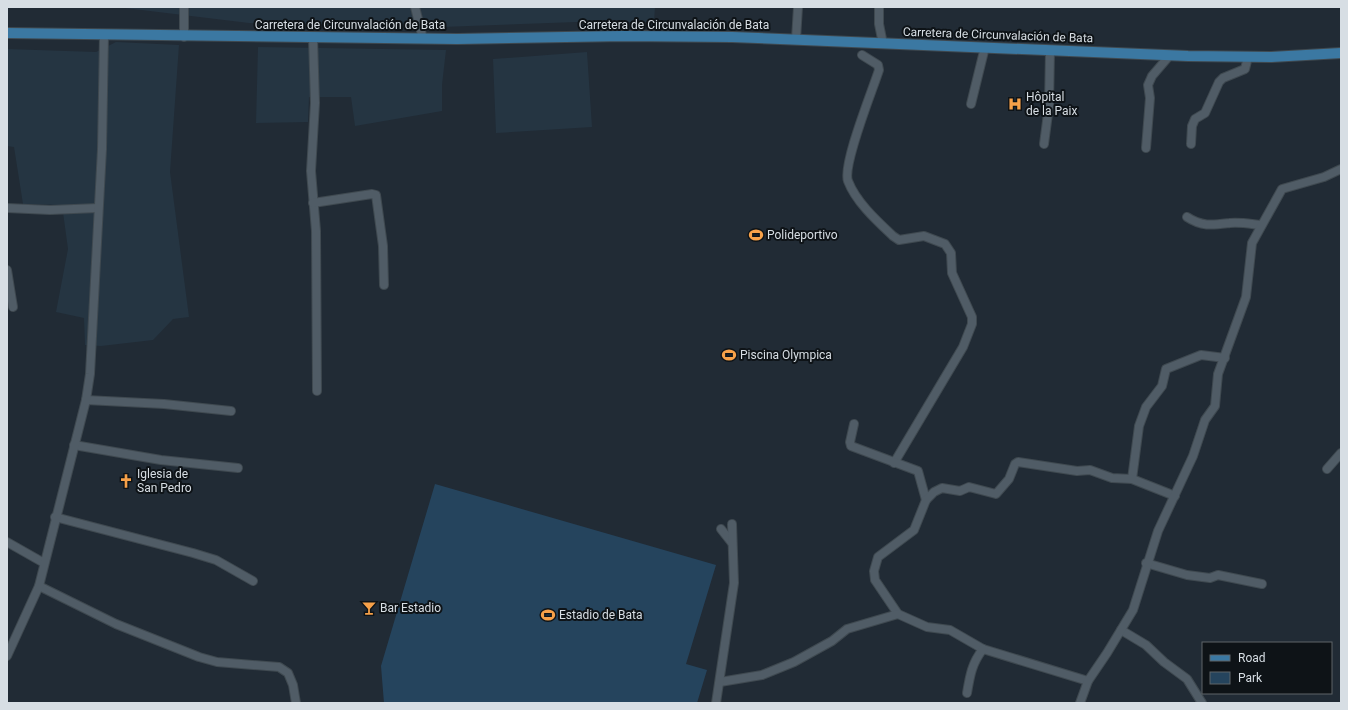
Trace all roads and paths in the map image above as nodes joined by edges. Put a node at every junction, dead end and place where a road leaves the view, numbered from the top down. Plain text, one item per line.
1 (184, 7) edge
2 (415, 7) edge
3 (798, 7) edge
4 (879, 7) edge
5 (7, 33) edge
6 (104, 35) junction
7 (184, 37) junction
8 (313, 38) junction
9 (424, 38) junction
10 (796, 39) junction
11 (883, 44) junction
12 (985, 47) junction
13 (1050, 50) junction
14 (1341, 53) edge
15 (862, 55) dead end
16 (1170, 55) junction
17 (1248, 57) junction
18 (971, 104) dead end
19 (1044, 144) dead end
20 (1191, 144) dead end
21 (1146, 148) dead end
22 (1341, 169) edge
23 (313, 203) junction
24 (7, 208) edge
25 (98, 208) junction
26 (1187, 217) dead end
27 (1262, 225) junction
28 (7, 270) edge
29 (384, 285) dead end
30 (13, 307) dead end
31 (1225, 358) junction
32 (317, 391) dead end
33 (86, 400) junction
34 (231, 411) dead end
35 (854, 424) dead end
36 (74, 445) junction
37 (1341, 452) edge
38 (894, 463) junction
39 (238, 468) dead end
40 (1327, 469) dead end
41 (1132, 479) junction
42 (1175, 496) junction
43 (926, 500) junction
44 (55, 517) junction
45 (732, 524) dead end
46 (721, 529) dead end
47 (7, 542) edge
48 (732, 544) junction
49 (44, 563) junction
50 (1146, 563) junction
51 (253, 580) dead end
52 (1262, 584) dead end
53 (39, 586) junction
54 (898, 614) junction
55 (1121, 630) junction
56 (983, 648) junction
57 (7, 656) edge
58 (1088, 681) junction
59 (720, 682) junction
60 (967, 693) dead end
61 (296, 703) edge
62 (716, 703) edge
63 (1080, 703) edge
64 (1202, 703) edge

1 - 7 street
2 - 9 street
3 - 10 street
4 - 11 street
5 - 6 main road, Carretera de Circunvalación de Bata
6 - 7 main road, Carretera de Circunvalación de Bata
6 - 25 street
7 - 8 main road, Carretera de Circunvalación de Bata
8 - 9 main road, Carretera de Circunvalación de Bata
8 - 23 street
9 - 10 main road, Carretera de Circunvalación de Bata
10 - 11 main road, Carretera de Circunvalación de Bata
11 - 12 main road, Carretera de Circunvalación de Bata
12 - 13 main road, Carretera de Circunvalación de Bata
12 - 18 street
13 - 16 main road, Carretera de Circunvalación de Bata
13 - 19 street
14 - 17 main road, Carretera de Circunvalación de Bata
15 - 38 street
16 - 17 main road, Carretera de Circunvalación de Bata
16 - 21 street
17 - 20 street
22 - 27 street
23 - 29 street
23 - 32 street
24 - 25 street
25 - 33 street
26 - 27 street
27 - 31 street
28 - 30 street
31 - 41 street
31 - 42 street
33 - 34 street
33 - 36 street
35 - 38 street
36 - 39 street
36 - 44 street
37 - 40 street
38 - 43 street
41 - 42 street
41 - 43 street
42 - 50 street
43 - 54 street
44 - 49 street
44 - 51 street
45 - 48 street
46 - 48 street
47 - 49 street
48 - 59 street
49 - 53 street
50 - 52 street
50 - 55 street
53 - 57 street
53 - 61 street
54 - 56 street
54 - 59 street
55 - 58 street
55 - 64 street
56 - 58 street
56 - 60 street
58 - 63 street
59 - 62 street

